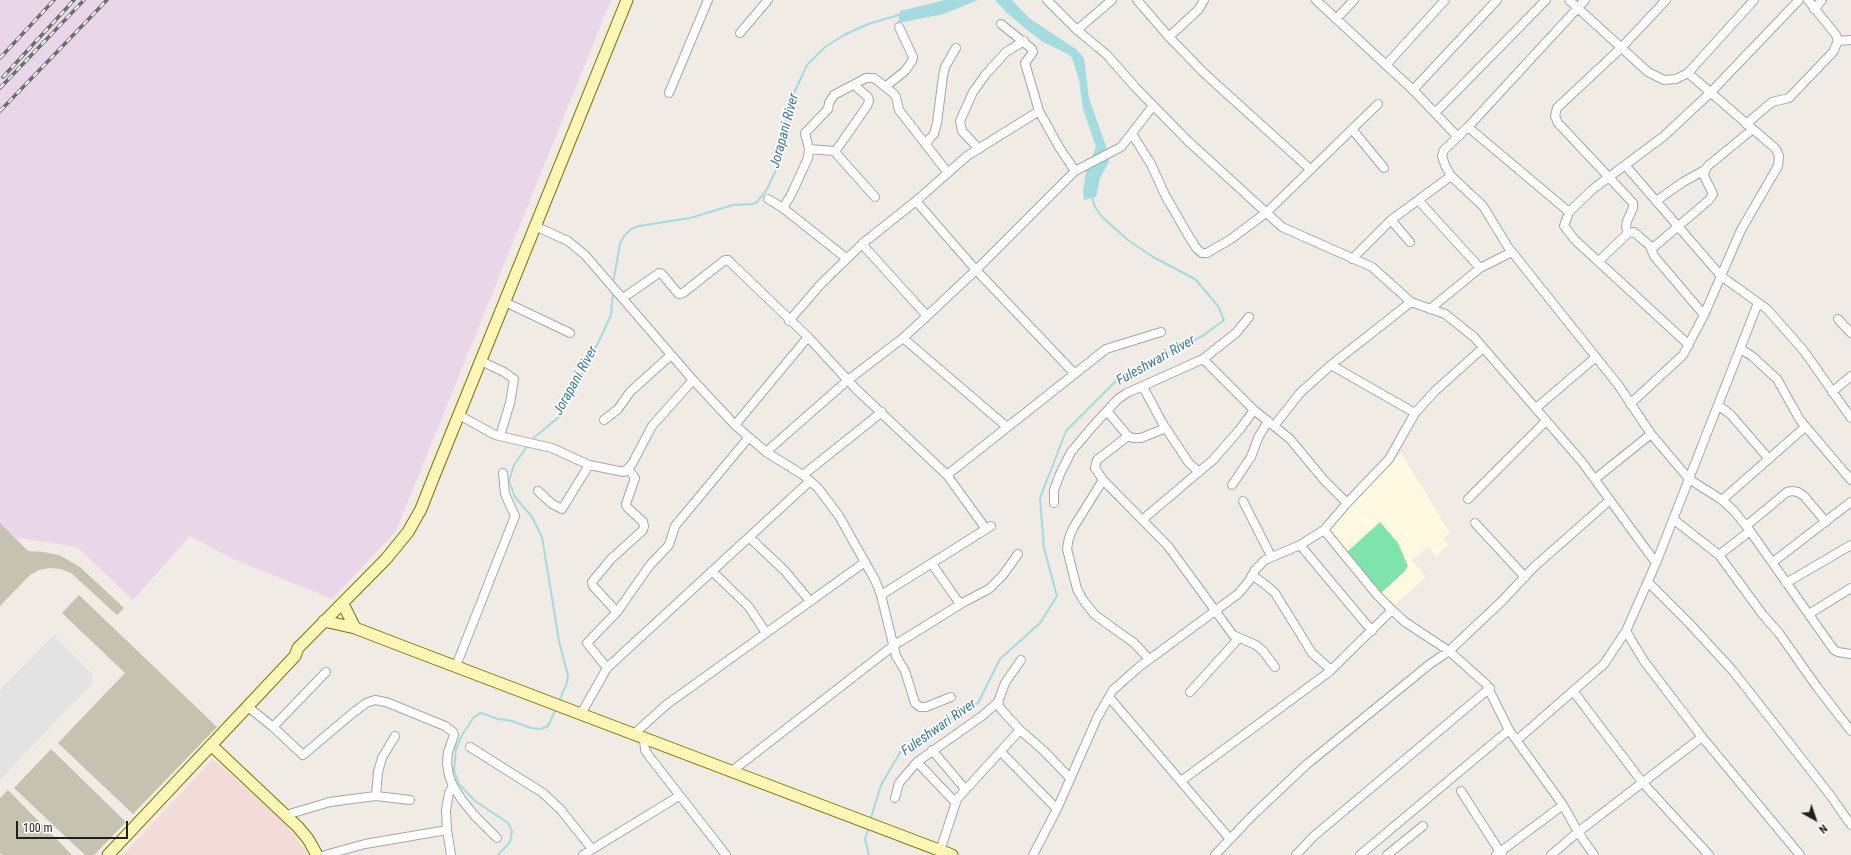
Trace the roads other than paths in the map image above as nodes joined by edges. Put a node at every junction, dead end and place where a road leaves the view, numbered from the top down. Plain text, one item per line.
1 (627, 0) edge
2 (708, 0) edge
3 (768, 0) edge
4 (1047, 0) edge
5 (1112, 0) edge
6 (1137, 0) edge
7 (1204, 0) edge
8 (1316, 0) edge
9 (1354, 0) edge
10 (1445, 0) edge
11 (1497, 0) edge
12 (1546, 0) edge
13 (1569, 0) edge
14 (1585, 0) edge
15 (1666, 0) edge
16 (1754, 0) edge
17 (1799, 0) edge
18 (1808, 0) edge
19 (1822, 0) edge
20 (1577, 8) junction
21 (1814, 9) junction
22 (1337, 18) junction
23 (1001, 24) dead end
24 (899, 28) dead end
25 (1077, 30) junction
26 (740, 32) dead end
27 (1169, 37) junction
28 (1851, 40) edge
29 (1024, 41) junction
30 (1838, 41) junction
31 (956, 48) dead end
32 (1621, 48) junction
33 (1386, 65) junction
34 (1688, 73) junction
35 (854, 85) junction
36 (885, 87) junction
37 (1413, 90) junction
38 (669, 93) dead end
39 (1710, 93) junction
40 (1378, 104) dead end
41 (1153, 106) junction
42 (1039, 111) junction
43 (1435, 113) junction
44 (1746, 124) junction
45 (1468, 127) junction
46 (1352, 129) junction
47 (1753, 129) junction
48 (1132, 134) junction
49 (1457, 136) junction
50 (926, 144) junction
51 (809, 149) junction
52 (979, 149) junction
53 (834, 151) junction
54 (1625, 165) junction
55 (1384, 168) dead end
56 (1310, 169) junction
57 (1705, 170) junction
58 (1075, 171) junction
59 (948, 173) junction
60 (1451, 176) junction
61 (1610, 177) junction
62 (875, 197) dead end
63 (768, 199) dead end
64 (1419, 201) junction
65 (1656, 201) junction
66 (916, 202) junction
67 (783, 208) junction
68 (1267, 212) junction
69 (1569, 212) junction
70 (1391, 220) junction
71 (535, 226) junction
72 (1678, 226) junction
73 (1628, 233) junction
74 (1410, 242) dead end
75 (862, 244) junction
76 (1650, 246) junction
77 (1512, 252) junction
78 (846, 258) junction
79 (1352, 259) junction
80 (1599, 261) junction
81 (1480, 268) junction
82 (976, 270) junction
83 (1721, 276) junction
84 (622, 297) junction
85 (505, 302) junction
86 (1411, 302) junction
87 (1758, 303) junction
88 (1430, 309) junction
89 (927, 316) junction
90 (1704, 316) junction
91 (1249, 317) dead end
92 (1838, 319) dead end
93 (789, 321) junction
94 (1161, 332) dead end
95 (570, 333) dead end
96 (1851, 333) edge
97 (808, 337) junction
98 (903, 338) junction
99 (1689, 345) junction
100 (1483, 348) junction
101 (1741, 349) junction
102 (672, 355) junction
103 (1596, 358) junction
104 (1203, 359) junction
105 (481, 361) junction
106 (1332, 365) junction
107 (1074, 373) junction
108 (1851, 376) edge
109 (693, 380) junction
110 (848, 380) junction
111 (1143, 387) junction
112 (1832, 392) junction
113 (1630, 404) junction
114 (1718, 405) junction
115 (1536, 408) junction
116 (1254, 410) junction
117 (1107, 411) junction
118 (882, 412) junction
119 (1415, 413) junction
120 (459, 415) junction
121 (1851, 418) edge
122 (604, 420) dead end
123 (1268, 421) junction
124 (1546, 421) junction
125 (735, 425) junction
126 (1274, 426) junction
127 (1007, 427) junction
128 (1805, 427) junction
129 (1166, 428) junction
130 (1651, 434) junction
131 (500, 436) junction
132 (1128, 436) junction
133 (748, 437) junction
134 (766, 452) junction
135 (1769, 459) junction
136 (589, 465) junction
137 (628, 469) junction
138 (1199, 472) junction
139 (504, 473) dead end
140 (803, 475) junction
141 (946, 475) junction
142 (1595, 479) junction
143 (1689, 479) junction
144 (1103, 480) junction
145 (1851, 480) edge
146 (810, 481) junction
147 (1232, 485) dead end
148 (538, 491) dead end
149 (1468, 499) dead end
150 (1610, 500) junction
151 (1722, 500) junction
152 (1243, 501) dead end
153 (1851, 502) edge
154 (1054, 503) dead end
155 (1347, 503) junction
156 (1673, 519) junction
157 (1142, 520) junction
158 (1826, 522) junction
159 (1475, 523) dead end
160 (1748, 528) junction
161 (1324, 530) junction
162 (749, 537) junction
163 (1300, 545) junction
164 (1851, 545) edge
165 (1018, 554) dead end
166 (1719, 555) junction
167 (1271, 556) junction
168 (865, 562) junction
169 (1773, 562) junction
170 (1656, 563) junction
171 (932, 564) junction
172 (712, 571) junction
173 (1252, 575) junction
174 (1525, 577) junction
175 (1648, 582) junction
176 (1786, 583) junction
177 (1851, 588) edge
178 (353, 594) junction
179 (881, 595) junction
180 (810, 601) junction
181 (960, 604) junction
182 (345, 608) junction
183 (1392, 610) junction
184 (1216, 611) junction
185 (618, 612) junction
186 (1809, 614) junction
187 (326, 624) junction
188 (355, 628) junction
189 (1372, 631) junction
190 (1626, 631) junction
191 (766, 633) junction
192 (1239, 638) junction
193 (893, 646) junction
194 (1449, 651) junction
195 (1851, 654) edge
196 (1149, 659) junction
197 (1021, 660) dead end
198 (456, 666) junction
199 (1275, 667) dead end
200 (607, 668) junction
201 (1331, 670) junction
202 (326, 672) dead end
203 (1490, 688) junction
204 (1572, 691) junction
205 (1190, 692) dead end
206 (951, 697) dead end
207 (1110, 697) junction
208 (998, 702) junction
209 (247, 706) junction
210 (578, 713) junction
211 (273, 726) junction
212 (1020, 730) junction
213 (1509, 730) junction
214 (1851, 731) edge
215 (395, 736) dead end
216 (639, 736) junction
217 (1702, 737) junction
218 (1517, 740) junction
219 (210, 745) junction
220 (470, 747) dead end
221 (932, 750) junction
222 (1001, 752) junction
223 (917, 762) junction
224 (732, 771) junction
225 (1070, 778) junction
226 (1181, 781) junction
227 (1642, 782) junction
228 (453, 786) junction
229 (965, 789) junction
230 (1461, 791) dead end
231 (376, 796) junction
232 (679, 796) junction
233 (895, 798) dead end
234 (410, 800) dead end
235 (956, 803) junction
236 (1563, 805) junction
237 (1057, 809) junction
238 (286, 815) junction
239 (1851, 825) edge
240 (1423, 826) dead end
241 (447, 830) junction
242 (1578, 832) junction
243 (497, 838) dead end
244 (1230, 839) junction
245 (940, 851) junction
246 (590, 852) edge
247 (1499, 854) edge
248 (108, 855) edge
249 (317, 855) edge
250 (325, 855) edge
251 (451, 855) edge
252 (726, 855) edge
253 (952, 855) edge
254 (1033, 855) edge
255 (1215, 855) edge
256 (1296, 855) edge
257 (1360, 855) edge
258 (1387, 855) edge
259 (1551, 855) edge
260 (1594, 855) edge
261 (1709, 855) edge
262 (1800, 855) edge

1 - 71 main road
2 - 38 street
3 - 26 street
4 - 25 street
5 - 25 street
6 - 27 street
7 - 27 street
8 - 22 street
9 - 22 street
10 - 33 street
11 - 37 street
12 - 43 street
13 - 20 street
14 - 20 street
15 - 32 street
16 - 34 street
17 - 39 street
18 - 21 street
19 - 21 street
20 - 32 street
20 - 45 street
21 - 30 street
22 - 33 street
23 - 29 street
24 - 36 street
25 - 41 street
27 - 56 street
28 - 30 street
29 - 42 street
29 - 52 street
30 - 44 street
31 - 50 street
32 - 34 street
32 - 61 street
33 - 37 street
34 - 39 street
35 - 36 street
35 - 51 street
35 - 53 street
36 - 50 street
37 - 43 street
39 - 44 street
39 - 54 street
40 - 46 street
41 - 48 street
41 - 68 street
42 - 52 street
42 - 58 street
43 - 49 street
44 - 47 street
45 - 49 street
45 - 69 street
46 - 55 street
46 - 56 street
47 - 57 street
47 - 83 street
48 - 58 street
48 - 68 street
49 - 60 street
50 - 59 street
51 - 53 street
51 - 67 street
52 - 59 street
53 - 62 street
54 - 61 street
54 - 65 street
56 - 68 street
57 - 65 street
57 - 72 street
58 - 82 street
59 - 66 street
60 - 64 street
60 - 77 street
61 - 69 street
61 - 73 street
63 - 67 street
64 - 70 street
64 - 81 street
65 - 72 street
66 - 75 street
66 - 82 street
67 - 78 street
68 - 79 street
69 - 80 street
70 - 74 street
70 - 79 street
71 - 84 street
71 - 85 main road
72 - 76 street
72 - 83 street
73 - 76 street
73 - 80 street
75 - 78 street
75 - 89 street
76 - 90 street
77 - 81 street
77 - 103 street
78 - 93 street
79 - 86 street
80 - 99 street
81 - 88 street
82 - 89 street
82 - 107 street
83 - 87 street
83 - 90 street
84 - 93 street
84 - 102 street
85 - 95 street
85 - 105 main road
86 - 88 street
86 - 106 street
87 - 101 street
87 - 112 street
88 - 100 street
89 - 98 street
90 - 99 street
91 - 104 street
92 - 96 street
93 - 97 street
94 - 107 street
97 - 110 street
97 - 125 street
98 - 110 street
98 - 127 street
99 - 113 street
100 - 115 street
100 - 119 street
101 - 114 street
101 - 128 street
102 - 109 street
102 - 122 street
103 - 113 street
103 - 115 street
104 - 111 street
104 - 116 street
105 - 120 main road
105 - 131 street
106 - 119 street
106 - 126 street
107 - 127 street
108 - 112 street
109 - 125 street
109 - 137 street
110 - 118 street
110 - 134 street
111 - 117 street
111 - 129 street
112 - 121 street
113 - 130 street
114 - 135 street
114 - 143 street
115 - 124 street
116 - 123 street
116 - 138 street
117 - 132 street
117 - 154 street
118 - 140 street
118 - 141 street
119 - 155 street
120 - 131 street
120 - 178 main road
123 - 126 street
123 - 147 street
124 - 142 street
124 - 149 street
125 - 133 street
126 - 155 street
127 - 141 street
128 - 135 street
128 - 145 street
129 - 132 street
129 - 138 street
130 - 142 street
130 - 143 street
131 - 136 street
132 - 144 street
133 - 134 street
133 - 185 street
134 - 140 street
135 - 151 street
136 - 137 street
136 - 148 street
137 - 185 street
138 - 157 street
139 - 198 street
140 - 146 street
141 - 171 street
142 - 150 street
143 - 151 street
143 - 156 street
144 - 157 street
144 - 196 street
146 - 162 street
146 - 168 street
150 - 170 street
150 - 174 street
151 - 160 street
152 - 167 street
153 - 158 street
155 - 161 street
156 - 166 street
156 - 170 street
157 - 184 street
158 - 160 street
158 - 169 street
159 - 174 street
160 - 166 street
160 - 169 street
161 - 163 street
161 - 183 street
162 - 172 street
162 - 180 street
163 - 167 street
163 - 189 street
164 - 176 street
165 - 181 street
166 - 214 street
167 - 173 street
168 - 179 street
168 - 180 street
169 - 176 street
170 - 175 street
171 - 179 street
171 - 181 street
172 - 191 street
172 - 200 street
173 - 184 street
173 - 201 street
174 - 194 street
175 - 190 street
175 - 239 street
176 - 186 street
177 - 186 street
178 - 182 main road
178 - 187 main road
179 - 193 street
180 - 191 street
181 - 193 street
182 - 187 main road
182 - 188 main road
183 - 189 street
183 - 194 street
184 - 192 street
184 - 196 street
185 - 200 street
186 - 195 street
187 - 188 main road
187 - 209 main road
188 - 198 main road
189 - 201 street
190 - 204 street
190 - 217 street
191 - 216 street
192 - 199 street
192 - 205 street
193 - 206 street
193 - 224 street
194 - 203 street
194 - 244 street
196 - 207 street
197 - 208 street
198 - 210 main road
200 - 210 street
201 - 226 street
202 - 211 street
203 - 213 street
203 - 256 street
204 - 218 street
204 - 227 street
207 - 225 street
207 - 226 street
208 - 212 street
208 - 221 street
209 - 211 street
209 - 219 main road
210 - 216 main road
211 - 228 street
212 - 222 street
212 - 225 street
213 - 218 street
213 - 257 street
215 - 231 street
216 - 224 main road
216 - 232 street
217 - 227 street
217 - 262 street
218 - 236 street
219 - 238 main road
219 - 248 main road
220 - 246 street
221 - 223 street
221 - 229 street
222 - 229 street
222 - 237 street
223 - 233 street
223 - 235 street
224 - 245 main road
225 - 237 street
226 - 244 street
227 - 242 street
227 - 261 street
228 - 241 street
228 - 243 street
229 - 235 street
230 - 247 street
231 - 234 street
231 - 238 street
232 - 246 street
232 - 252 street
235 - 245 street
236 - 242 street
236 - 247 street
237 - 254 street
238 - 249 main road
240 - 258 street
241 - 250 street
241 - 251 street
242 - 259 street
242 - 260 street
244 - 255 street
245 - 253 main road

